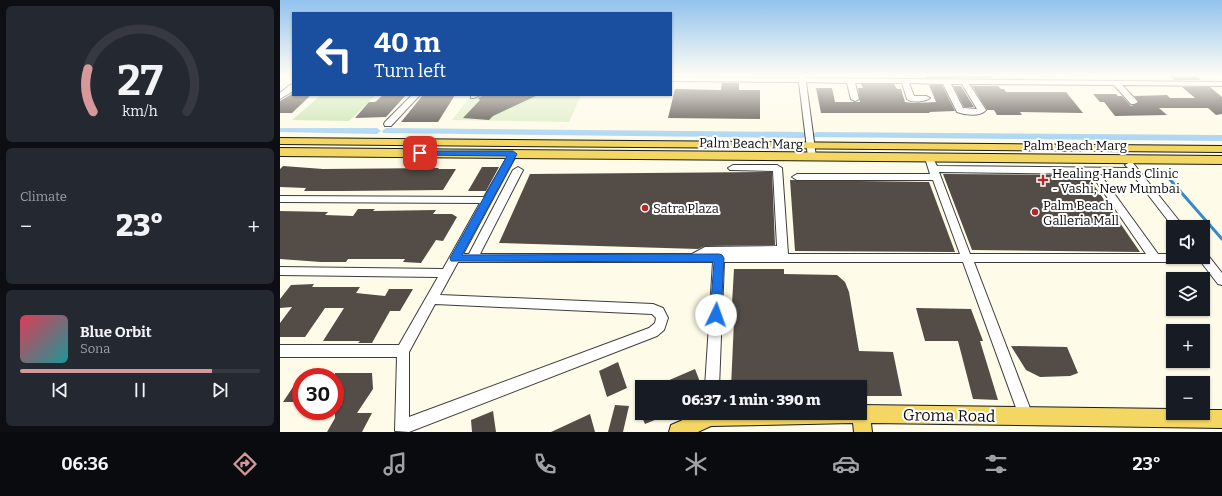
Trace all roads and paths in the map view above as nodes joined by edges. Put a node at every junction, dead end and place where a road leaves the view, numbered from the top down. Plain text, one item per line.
1 (415, 96) edge
2 (805, 96) edge
3 (910, 96) edge
4 (953, 96) edge
5 (973, 96) edge
6 (1128, 96) edge
7 (926, 98) dead end
8 (1134, 102) dead end
9 (388, 124) dead end
10 (280, 141) edge
11 (1222, 149) edge
12 (280, 152) edge
13 (812, 152) junction
14 (513, 154) junction
15 (1125, 159) junction
16 (1222, 160) edge
17 (733, 168) dead end
18 (934, 168) junction
19 (518, 170) dead end
20 (1090, 170) junction
21 (1134, 170) junction
22 (797, 177) dead end
23 (280, 199) edge
24 (487, 200) junction
25 (1173, 220) edge
26 (984, 253) junction
27 (1146, 253) junction
28 (783, 254) junction
29 (997, 254) dead end
30 (966, 255) junction
31 (1166, 255) edge
32 (454, 258) junction
33 (693, 258) junction
34 (719, 258) junction
35 (472, 259) junction
36 (1208, 264) edge
37 (280, 271) edge
38 (446, 274) junction
39 (1222, 281) edge
40 (432, 299) junction
41 (280, 351) edge
42 (403, 351) junction
43 (712, 380) edge
44 (867, 414) edge
45 (1026, 416) junction
46 (1222, 419) edge
47 (701, 420) edge
48 (862, 420) edge
49 (402, 429) edge
50 (678, 432) edge
51 (863, 432) edge

1 - 9 street
2 - 13 street
3 - 7 street
4 - 5 street
6 - 8 street
10 - 13 main road, Palm Beach Marg
11 - 13 main road, Palm Beach Marg
12 - 14 main road, Palm Beach Marg
13 - 14 main road, Palm Beach Marg
13 - 18 main road, Palm Beach Marg
14 - 24 street
15 - 16 main road, Palm Beach Marg
15 - 18 main road, Palm Beach Marg
15 - 21 street
17 - 28 street
18 - 20 street
18 - 22 street
18 - 26 street
18 - 30 street
19 - 35 street
20 - 21 street
20 - 27 street
20 - 27 street
21 - 25 street
23 - 24 street
24 - 32 street
26 - 29 street
26 - 30 street
27 - 30 street
27 - 31 street
28 - 30 street
28 - 33 street
28 - 34 street
30 - 45 street
32 - 35 street
32 - 38 street
33 - 34 street
33 - 35 street
34 - 43 street
36 - 39 street
37 - 38 street
38 - 40 street
40 - 42 street
40 - 49 street
41 - 42 street
42 - 49 street
44 - 45 main road, Groma Road
45 - 46 main road, Groma Road
47 - 50 main road, Groma Road
48 - 51 main road

